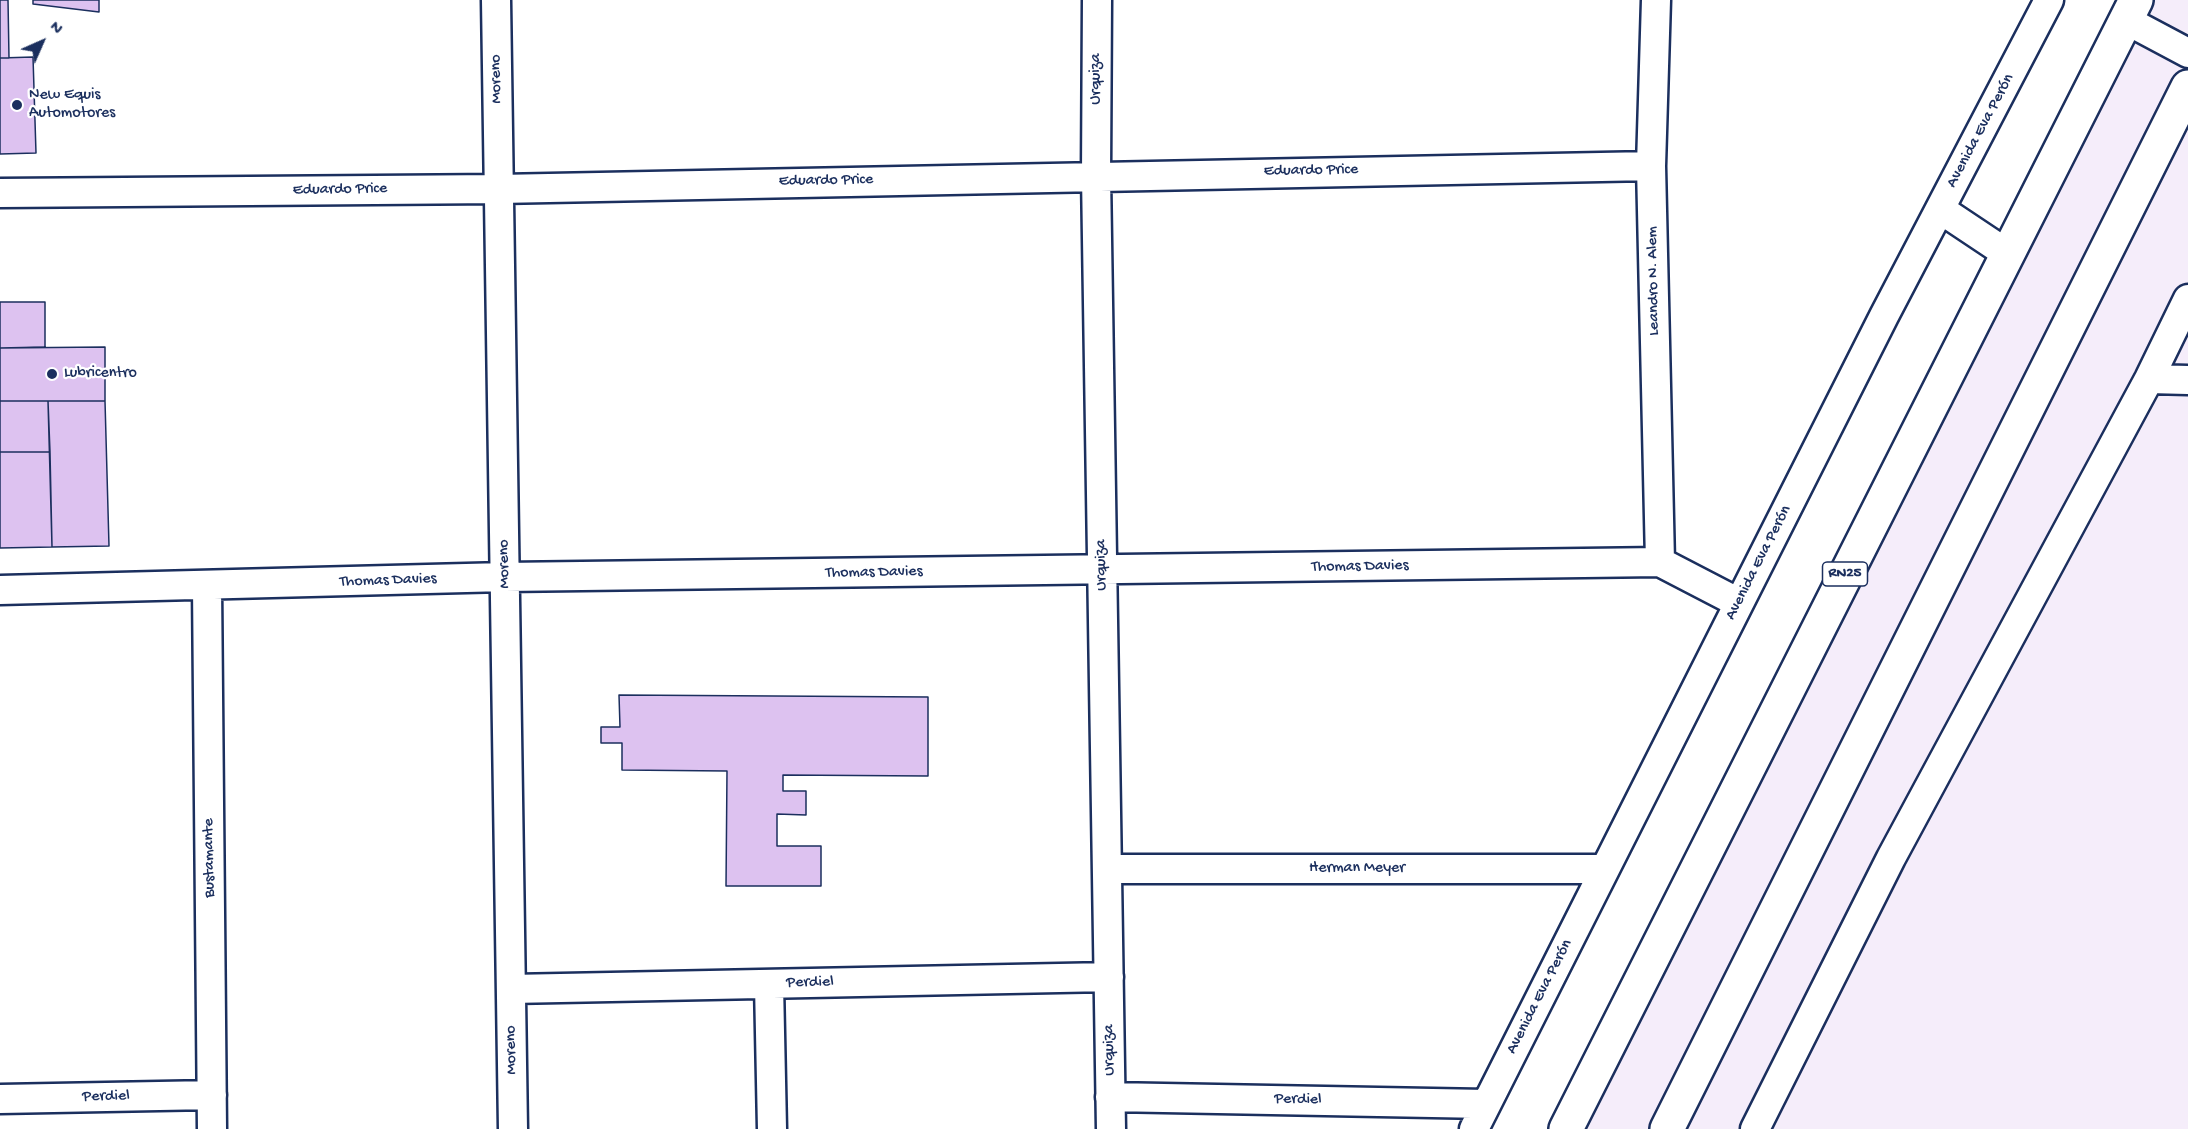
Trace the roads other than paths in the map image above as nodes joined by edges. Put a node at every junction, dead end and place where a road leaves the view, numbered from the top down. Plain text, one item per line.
1 (496, 0) edge
2 (1097, 0) edge
3 (1656, 0) edge
4 (2049, 0) edge
5 (2131, 10) edge
6 (2188, 53) edge
7 (2188, 87) edge
8 (1651, 166) junction
9 (1096, 175) junction
10 (499, 189) junction
11 (0, 193) edge
12 (1940, 209) junction
13 (2006, 253) junction
14 (2188, 299) edge
15 (2149, 379) junction
16 (2188, 380) edge
17 (1660, 562) junction
18 (1102, 571) junction
19 (505, 577) junction
20 (207, 586) junction
21 (0, 590) edge
22 (1739, 603) junction
23 (1108, 869) junction
24 (1605, 869) junction
25 (1108, 977) junction
26 (769, 984) junction
27 (512, 988) junction
28 (212, 1095) junction
29 (1110, 1097) junction
30 (0, 1099) edge
31 (1486, 1104) junction
32 (212, 1129) edge
33 (513, 1129) edge
34 (772, 1129) edge
35 (1111, 1129) edge
36 (1474, 1129) edge
37 (1566, 1129) edge
38 (1667, 1129) edge
39 (1755, 1129) edge

1 - 10 street, Moreno
2 - 9 street, Urquiza
3 - 8 street, Leandro N. Alem
4 - 12 street, Avenida Eva Perón
5 - 6 street
5 - 13 main road, RN25
7 - 38 main road
8 - 9 street, Eduardo Price
8 - 17 street, Leandro N. Alem
9 - 10 street, Eduardo Price
9 - 18 street, Urquiza
10 - 11 street, Eduardo Price
10 - 19 street, Moreno
12 - 13 street
12 - 22 street, Avenida Eva Perón
13 - 37 main road, RN25
14 - 15 street
15 - 16 street
15 - 39 street
17 - 18 street, Thomas Davies
17 - 22 street, Thomas Davies
18 - 19 street, Thomas Davies
18 - 23 street, Urquiza
19 - 20 street, Thomas Davies
19 - 27 street, Moreno
20 - 21 street, Thomas Davies
20 - 28 street, Bustamante
22 - 24 street, Avenida Eva Perón
23 - 24 street, Herman Meyer
23 - 25 street, Urquiza
24 - 31 street, Avenida Eva Perón
25 - 26 street, Perdiel
25 - 29 street, Urquiza
26 - 27 street, Perdiel
26 - 34 street
27 - 33 street, Moreno
28 - 30 street, Perdiel
28 - 32 street, Bustamante
29 - 31 street, Perdiel
29 - 35 street, Urquiza
31 - 36 street, Avenida Eva Perón

